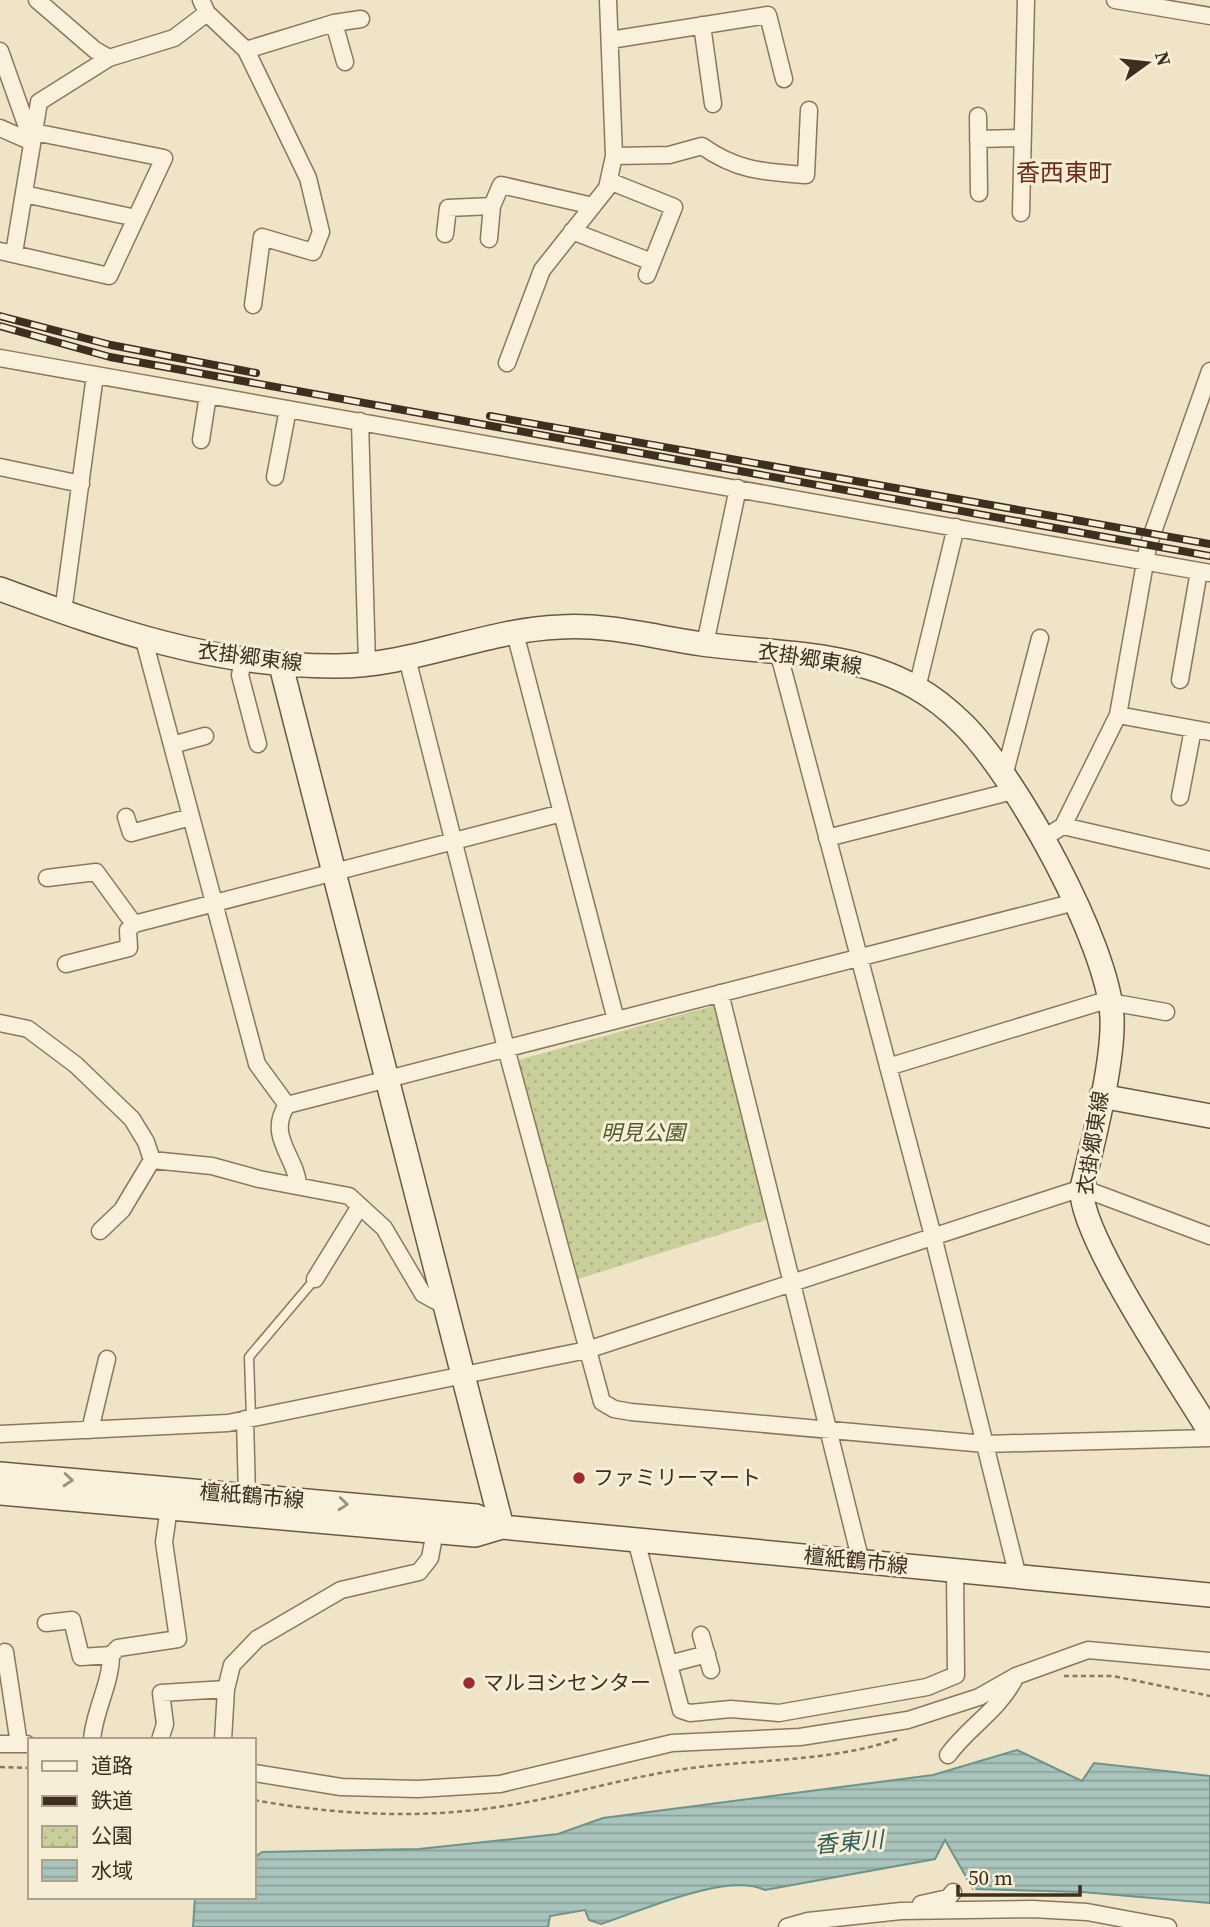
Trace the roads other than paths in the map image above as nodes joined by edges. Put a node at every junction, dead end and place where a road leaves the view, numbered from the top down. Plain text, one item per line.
1 (37, 0) edge
2 (608, 0) edge
3 (1026, 0) edge
4 (1115, 0) edge
5 (204, 7) edge
6 (1210, 16) edge
7 (361, 19) dead end
8 (334, 23) junction
9 (702, 26) junction
10 (610, 40) junction
11 (246, 50) junction
12 (0, 51) edge
13 (109, 58) junction
14 (345, 62) dead end
15 (784, 79) dead end
16 (713, 104) dead end
17 (809, 110) dead end
18 (978, 116) dead end
19 (0, 128) edge
20 (33, 137) junction
21 (1022, 138) junction
22 (978, 139) junction
23 (614, 156) junction
24 (608, 181) junction
25 (979, 193) dead end
26 (24, 194) junction
27 (492, 206) junction
28 (593, 206) junction
29 (1021, 213) dead end
30 (136, 218) junction
31 (572, 231) junction
32 (445, 234) dead end
33 (489, 239) dead end
34 (7, 252) edge
35 (253, 306) dead end
36 (0, 358) edge
37 (507, 363) dead end
38 (1210, 372) edge
39 (95, 375) junction
40 (208, 395) junction
41 (288, 409) junction
42 (360, 421) junction
43 (201, 440) dead end
44 (0, 467) edge
45 (275, 477) dead end
46 (81, 484) junction
47 (738, 488) junction
48 (956, 527) junction
49 (1144, 561) junction
50 (1204, 572) edge
51 (0, 589) edge
52 (63, 612) junction
53 (515, 633) junction
54 (1040, 638) dead end
55 (144, 640) junction
56 (705, 644) junction
57 (778, 651) junction
58 (244, 658) junction
59 (407, 658) junction
60 (280, 662) junction
61 (367, 664) junction
62 (1180, 680) dead end
63 (917, 688) junction
64 (1118, 715) junction
65 (1193, 729) junction
66 (1210, 732) edge
67 (205, 736) dead end
68 (258, 744) dead end
69 (172, 745) junction
70 (1009, 783) junction
71 (1180, 797) dead end
72 (562, 813) junction
73 (127, 817) dead end
74 (191, 817) junction
75 (1063, 826) junction
76 (827, 838) junction
77 (1042, 839) junction
78 (454, 842) junction
79 (1210, 860) edge
80 (332, 873) junction
81 (47, 878) dead end
82 (1075, 902) junction
83 (214, 903) junction
84 (134, 924) junction
85 (859, 957) junction
86 (66, 964) dead end
87 (720, 993) junction
88 (1110, 1001) junction
89 (1166, 1012) dead end
90 (616, 1020) junction
91 (0, 1023) edge
92 (506, 1048) junction
93 (888, 1067) junction
94 (385, 1080) junction
95 (1101, 1096) junction
96 (287, 1105) junction
97 (1210, 1116) edge
98 (152, 1160) junction
99 (298, 1185) junction
100 (1082, 1188) junction
101 (360, 1206) junction
102 (100, 1230) dead end
103 (933, 1236) junction
104 (1210, 1236) edge
105 (315, 1279) joint
106 (791, 1282) junction
107 (445, 1306) junction
108 (587, 1350) junction
109 (107, 1359) dead end
110 (464, 1377) junction
111 (248, 1419) junction
112 (90, 1430) junction
113 (827, 1430) junction
114 (1210, 1432) edge
115 (0, 1434) edge
116 (1210, 1438) edge
117 (985, 1444) junction
118 (0, 1474) edge
119 (0, 1493) edge
120 (247, 1496) junction
121 (169, 1508) junction
122 (502, 1527) junction
123 (435, 1531) junction
124 (636, 1540) junction
125 (861, 1562) junction
126 (955, 1571) junction
127 (1018, 1577) junction
128 (1210, 1595) edge
129 (46, 1623) dead end
130 (701, 1635) dead end
131 (5, 1652) dead end
132 (707, 1654) junction
133 (111, 1655) junction
134 (1210, 1661) edge
135 (668, 1664) junction
136 (711, 1670) dead end
137 (1016, 1676) junction
138 (226, 1689) junction
139 (92, 1738) edge
140 (160, 1738) edge
141 (223, 1738) edge
142 (0, 1744) edge
143 (24, 1744) edge
144 (948, 1755) dead end
145 (256, 1773) edge
146 (953, 1892) dead end
147 (901, 1912) junction
148 (787, 1927) edge
149 (1168, 1927) edge

1 - 13 street
2 - 10 street
3 - 21 street
4 - 6 street
5 - 11 street
5 - 13 street
7 - 8 street
8 - 11 street
8 - 14 street
9 - 10 street
9 - 15 street
9 - 16 street
10 - 23 street
11 - 35 street
12 - 20 street
13 - 20 street
17 - 23 street
18 - 22 street
19 - 20 street
20 - 26 street
20 - 30 street
21 - 22 street
21 - 29 street
22 - 25 street
23 - 24 street
24 - 28 street
24 - 31 street
26 - 30 street
26 - 34 street
27 - 28 street
27 - 32 street
27 - 33 street
28 - 31 street
30 - 34 street
31 - 37 street
36 - 39 street
38 - 49 street
39 - 40 street
39 - 46 street
40 - 41 street
40 - 43 street
41 - 42 street
41 - 45 street
42 - 47 street
42 - 61 street
44 - 46 street
46 - 52 street
47 - 48 street
47 - 56 street
48 - 49 street
48 - 63 street
49 - 50 street
49 - 64 street
50 - 62 street
51 - 52 main road, 衣掛郷東線
52 - 55 main road, 衣掛郷東線
53 - 56 main road, 衣掛郷東線
53 - 59 main road, 衣掛郷東線
53 - 72 street
54 - 70 street
55 - 58 main road, 衣掛郷東線
55 - 69 street
56 - 57 main road, 衣掛郷東線
57 - 63 main road, 衣掛郷東線
57 - 76 street
58 - 60 main road, 衣掛郷東線
58 - 68 street
59 - 61 main road, 衣掛郷東線
59 - 78 street
60 - 61 main road, 衣掛郷東線
60 - 80 main road
63 - 70 main road, 衣掛郷東線
64 - 65 street
64 - 75 street
65 - 66 street
65 - 71 street
67 - 69 street
69 - 74 street
70 - 76 street
70 - 77 main road, 衣掛郷東線
72 - 78 street
72 - 90 street
73 - 74 street
74 - 83 street
75 - 77 street
75 - 79 street
76 - 85 street
77 - 82 main road, 衣掛郷東線
78 - 80 street
78 - 92 street
80 - 83 street
80 - 94 main road
81 - 84 street
82 - 85 street
82 - 88 main road, 衣掛郷東線
83 - 84 street
83 - 96 street
84 - 86 street
85 - 87 street
85 - 93 street
87 - 90 street
87 - 106 street
88 - 89 street
88 - 93 street
88 - 95 main road, 衣掛郷東線
90 - 92 street
91 - 98 street
92 - 94 street
92 - 108 street
93 - 103 street
94 - 96 street
94 - 107 main road
95 - 97 main road
95 - 100 main road, 衣掛郷東線
96 - 99 street
98 - 99 street
98 - 102 street
99 - 101 street
100 - 103 street
100 - 104 street
100 - 114 main road, 衣掛郷東線
101 - 105 street
101 - 107 street
103 - 106 street
103 - 117 street
105 - 111 lane
106 - 108 street
106 - 113 street
107 - 110 main road
108 - 110 street
108 - 113 street
109 - 112 street
110 - 111 street
110 - 122 main road
111 - 112 street
111 - 120 street
112 - 115 street
113 - 117 street
113 - 125 street
116 - 117 street
117 - 127 street
118 -> 120 main road, 檀紙鶴市線
119 - 121 main road, 檀紙鶴市線
120 -> 122 main road, 檀紙鶴市線
121 - 123 main road, 檀紙鶴市線
121 - 133 street
122 - 123 main road, 檀紙鶴市線
122 - 124 main road, 檀紙鶴市線
123 - 138 street
124 - 125 main road, 檀紙鶴市線
124 - 135 street
125 - 126 main road, 檀紙鶴市線
126 - 127 main road, 檀紙鶴市線
126 - 135 street
127 - 128 main road, 檀紙鶴市線
129 - 133 street
130 - 132 street
131 - 143 street
132 - 135 street
132 - 136 street
133 - 139 street
134 - 137 street
137 - 144 street
137 - 145 street
138 - 140 street
138 - 141 street
142 - 143 street
146 - 147 street
147 - 148 street
147 - 149 street

